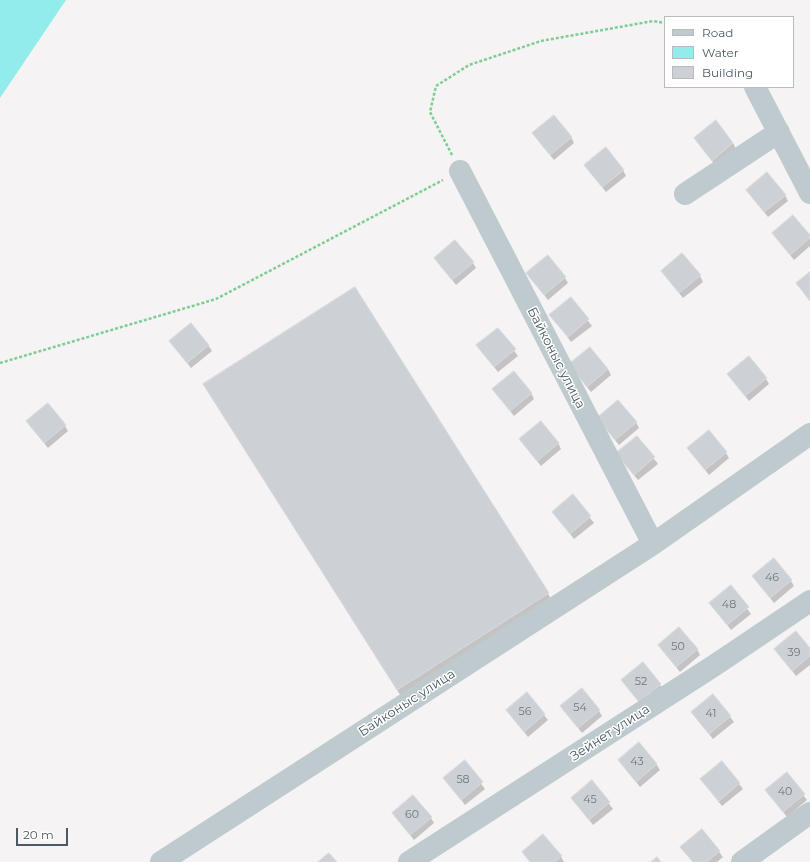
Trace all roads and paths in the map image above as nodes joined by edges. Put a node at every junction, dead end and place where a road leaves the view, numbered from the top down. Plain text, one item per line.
1 (664, 23) edge
2 (756, 88) edge
3 (779, 132) junction
4 (460, 171) junction
5 (810, 192) edge
6 (686, 194) dead end
7 (0, 363) edge
8 (810, 434) edge
9 (652, 544) junction
10 (810, 601) edge
11 (810, 813) edge
12 (160, 862) edge
13 (409, 862) edge
14 (742, 862) edge

1 - 4 path
2 - 3 street
3 - 5 street
3 - 6 street
4 - 7 path
4 - 9 street, Байконыс улица
8 - 9 street, Байконыс улица
9 - 12 street, Байконыс улица
10 - 13 street, Зейнет улица
11 - 14 street

